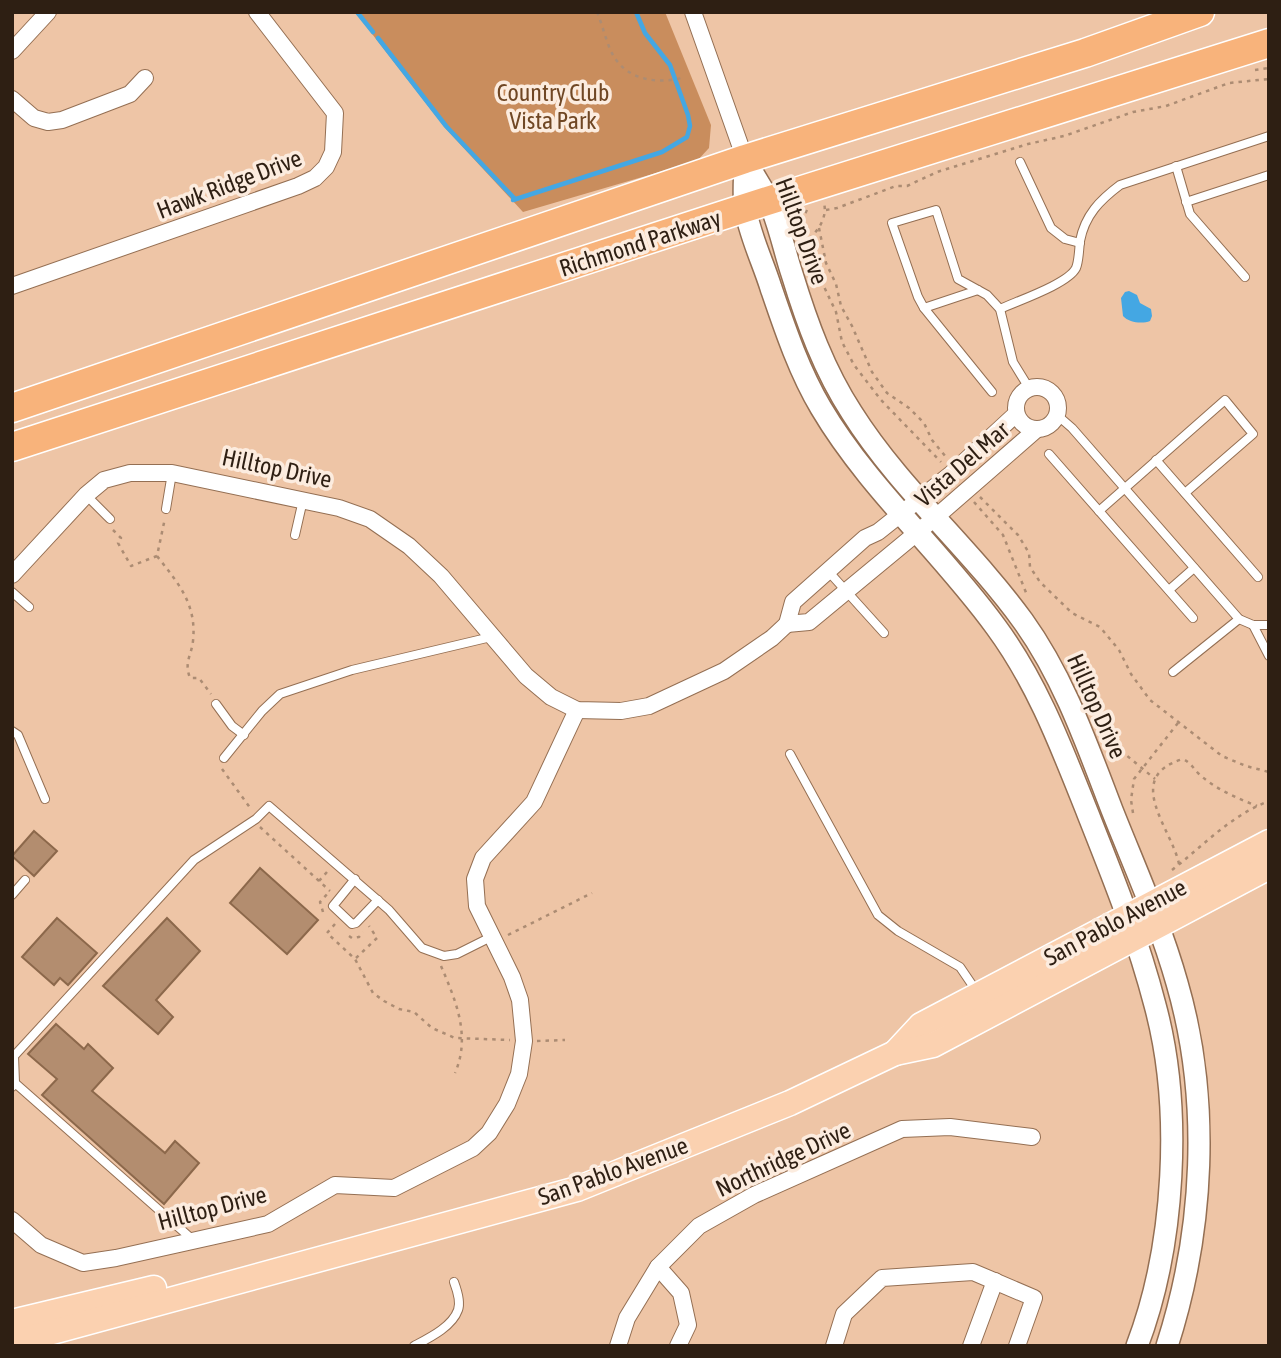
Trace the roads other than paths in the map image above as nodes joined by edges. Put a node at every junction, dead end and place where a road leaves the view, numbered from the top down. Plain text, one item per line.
1 (48, 12) edge
2 (257, 12) edge
3 (693, 12) edge
4 (1200, 12) edge
5 (1269, 43) edge
6 (12, 51) edge
7 (145, 78) dead end
8 (12, 99) edge
9 (1269, 136) edge
10 (745, 159) junction
11 (1020, 162) dead end
12 (1176, 166) junction
13 (1269, 175) edge
14 (1186, 202) junction
15 (757, 205) junction
16 (1080, 243) junction
17 (1245, 277) dead end
18 (12, 286) edge
19 (978, 290) junction
20 (924, 308) junction
21 (1000, 309) junction
22 (1029, 388) junction
23 (992, 392) dead end
24 (12, 408) edge
25 (1016, 414) junction
26 (1057, 415) junction
27 (1037, 429) junction
28 (12, 447) edge
29 (1049, 454) dead end
30 (1156, 460) junction
31 (172, 473) junction
32 (1124, 488) junction
33 (1185, 493) junction
34 (86, 495) junction
35 (919, 498) junction
36 (303, 500) junction
37 (166, 509) road end
38 (1099, 511) junction
39 (899, 513) junction
40 (936, 517) junction
41 (107, 521) road end
42 (916, 532) junction
43 (295, 535) dead end
44 (1194, 568) junction
45 (828, 571) junction
46 (12, 575) edge
47 (1258, 577) dead end
48 (1169, 590) junction
49 (846, 591) junction
50 (12, 592) edge
51 (29, 607) dead end
52 (1193, 618) dead end
53 (1239, 619) junction
54 (787, 624) junction
55 (1254, 625) junction
56 (1269, 625) edge
57 (884, 634) dead end
58 (491, 637) junction
59 (1269, 656) edge
60 (1173, 673) dead end
61 (216, 704) road end
62 (577, 710) junction
63 (12, 731) edge
64 (243, 735) junction
65 (790, 754) dead end
66 (224, 758) road end
67 (45, 799) dead end
68 (1269, 842) edge
69 (1269, 867) edge
70 (355, 879) junction
71 (25, 880) dead end
72 (12, 895) edge
73 (378, 900) junction
74 (1155, 914) junction
75 (1131, 926) junction
76 (491, 937) junction
77 (978, 995) junction
78 (895, 1052) junction
79 (14, 1085) edge
80 (1032, 1137) dead end
81 (12, 1220) edge
82 (194, 1241) junction
83 (319, 1258) junction
84 (658, 1267) junction
85 (995, 1281) junction
86 (454, 1282) dead end
87 (12, 1322) edge
88 (12, 1343) edge
89 (414, 1346) edge
90 (618, 1346) edge
91 (678, 1346) edge
92 (834, 1346) edge
93 (971, 1346) edge
94 (1017, 1346) edge
95 (1137, 1346) edge
96 (1167, 1346) edge

1 - 6 street
2 - 18 street, Hawk Ridge Drive
3 - 10 street, Hilltop Drive
4 - 10 highway, Richmond Parkway
5 - 15 highway, Richmond Parkway
7 - 8 street
9 - 12 lane
10 - 15 main road, Hilltop Drive
10 - 24 highway, Richmond Parkway
11 - 16 lane
12 - 14 lane
12 - 16 lane
13 - 14 lane
14 - 17 lane
15 - 28 highway, Richmond Parkway
15 - 35 main road, Hilltop Drive
15 - 39 main road, Hilltop Drive
16 - 21 lane
19 - 20 lane
19 - 20 lane
19 - 21 lane
20 - 23 lane
21 - 22 lane
22 - 25 street
22 - 26 street
25 - 27 street
25 - 35 street, Vista Del Mar
26 - 27 street
26 - 32 lane
27 - 40 street, Vista Del Mar
29 - 38 lane
30 - 32 lane
30 - 33 lane
30 - 33 lane
31 - 34 street, Hilltop Drive
31 - 36 street, Hilltop Drive
31 - 37 lane
32 - 38 lane
32 - 44 lane
33 - 47 lane
34 - 41 lane
34 - 46 street, Hilltop Drive
35 - 39 street, Vista Del Mar
35 - 40 main road, Hilltop Drive
36 - 43 lane
36 - 58 street, Hilltop Drive
38 - 48 lane
39 - 42 main road, Hilltop Drive
39 - 45 street, Vista Del Mar
40 - 42 street, Vista Del Mar
40 - 74 main road, Hilltop Drive
42 - 49 street, Vista Del Mar
42 - 75 main road, Hilltop Drive
44 - 48 lane
44 - 53 lane
45 - 49 lane
45 - 54 street, Vista Del Mar
48 - 52 lane
49 - 54 street, Vista Del Mar
49 - 57 lane
50 - 51 lane
53 - 55 lane
53 - 60 lane
54 - 62 street, Hilltop Drive
55 - 56 lane
55 - 59 lane
58 - 62 street, Hilltop Drive
58 - 64 lane
61 - 64 lane
62 - 76 street, Hilltop Drive
63 - 67 lane
64 - 66 lane
65 - 77 lane
68 - 74 main road, San Pablo Avenue
69 - 74 main road, San Pablo Avenue
70 - 73 lane
70 - 73 lane
70 - 79 lane
71 - 72 lane
73 - 76 lane
74 - 75 main road, San Pablo Avenue
74 - 96 main road, Hilltop Drive
75 - 77 main road, San Pablo Avenue
75 - 78 main road, San Pablo Avenue
75 - 95 main road, Hilltop Drive
76 - 82 street, Hilltop Drive
77 - 78 main road, San Pablo Avenue
78 - 83 main road, San Pablo Avenue
79 - 82 lane
80 - 84 street, Northridge Drive
81 - 82 street, Hilltop Drive
83 - 87 main road, San Pablo Avenue
83 - 88 main road, San Pablo Avenue
84 - 90 street, Northridge Drive
84 - 91 street
85 - 92 street
85 - 93 street
85 - 94 street
86 - 89 lane

